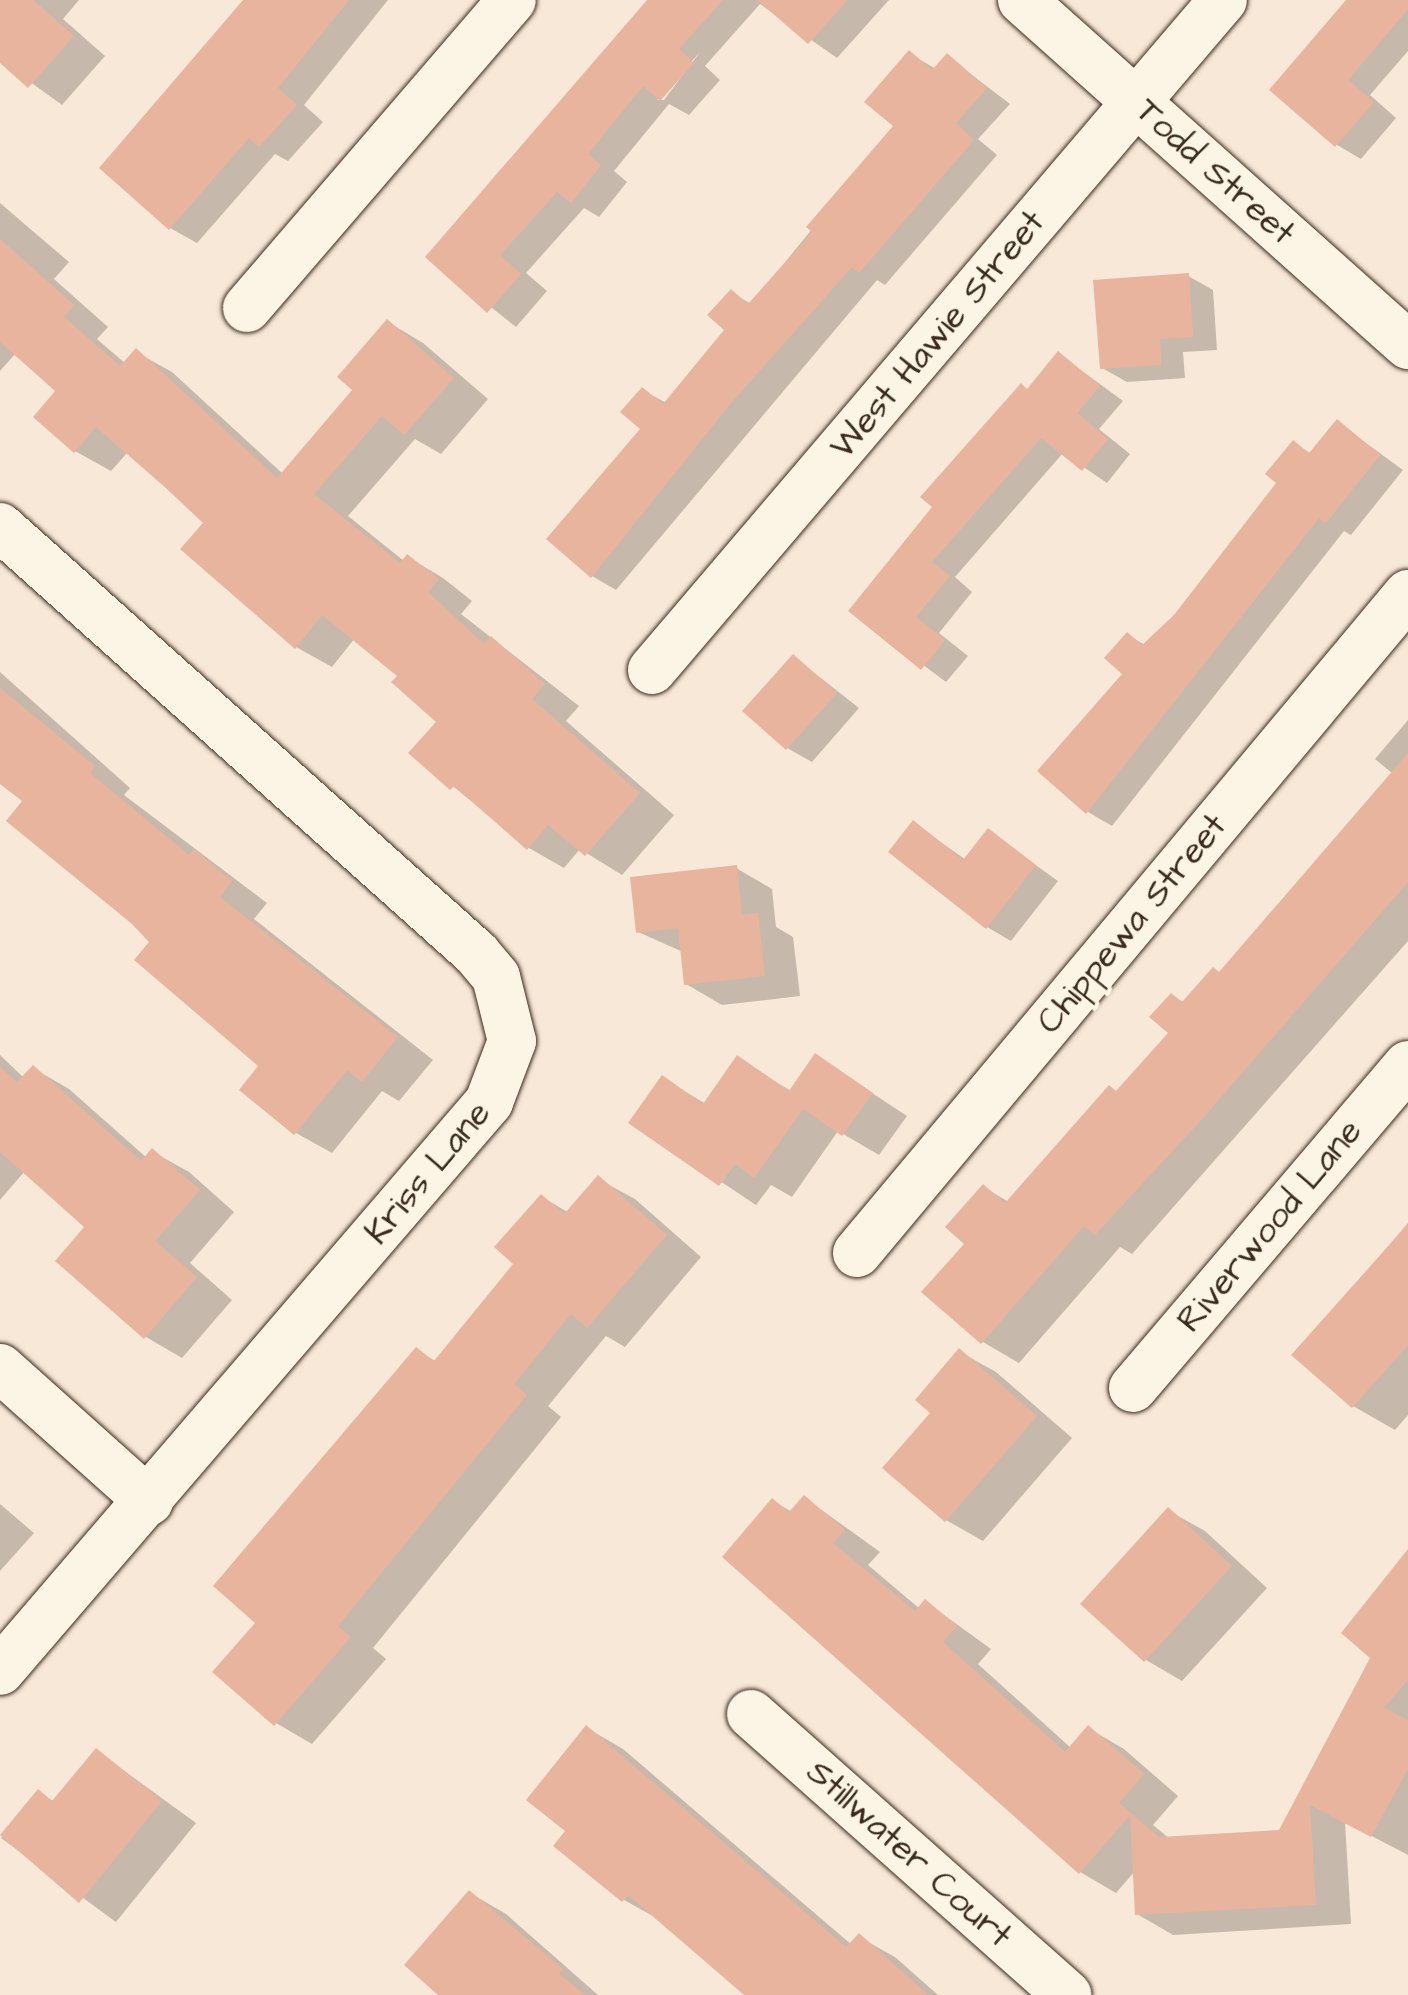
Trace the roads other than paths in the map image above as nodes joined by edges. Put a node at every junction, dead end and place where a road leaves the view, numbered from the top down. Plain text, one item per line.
1 (512, 0) edge
2 (1022, 0) edge
3 (1224, 0) edge
4 (1136, 102) junction
5 (247, 308) dead end
6 (1408, 345) edge
7 (0, 527) edge
8 (1408, 594) edge
9 (652, 670) dead end
10 (1408, 1064) edge
11 (857, 1253) dead end
12 (0, 1368) edge
13 (1132, 1388) dead end
14 (149, 1501) junction
15 (0, 1671) edge
16 (752, 1714) dead end
17 (1067, 1995) edge

1 - 5 street
2 - 4 street, Todd Street
3 - 4 street, West Hawie Street
4 - 6 street, Todd Street
4 - 9 street, West Hawie Street
7 - 14 street, Kriss Lane
8 - 11 street, Chippewa Street
10 - 13 street, Riverwood Lane
12 - 14 street
14 - 15 street, Kriss Lane
16 - 17 street, Stillwater Court

